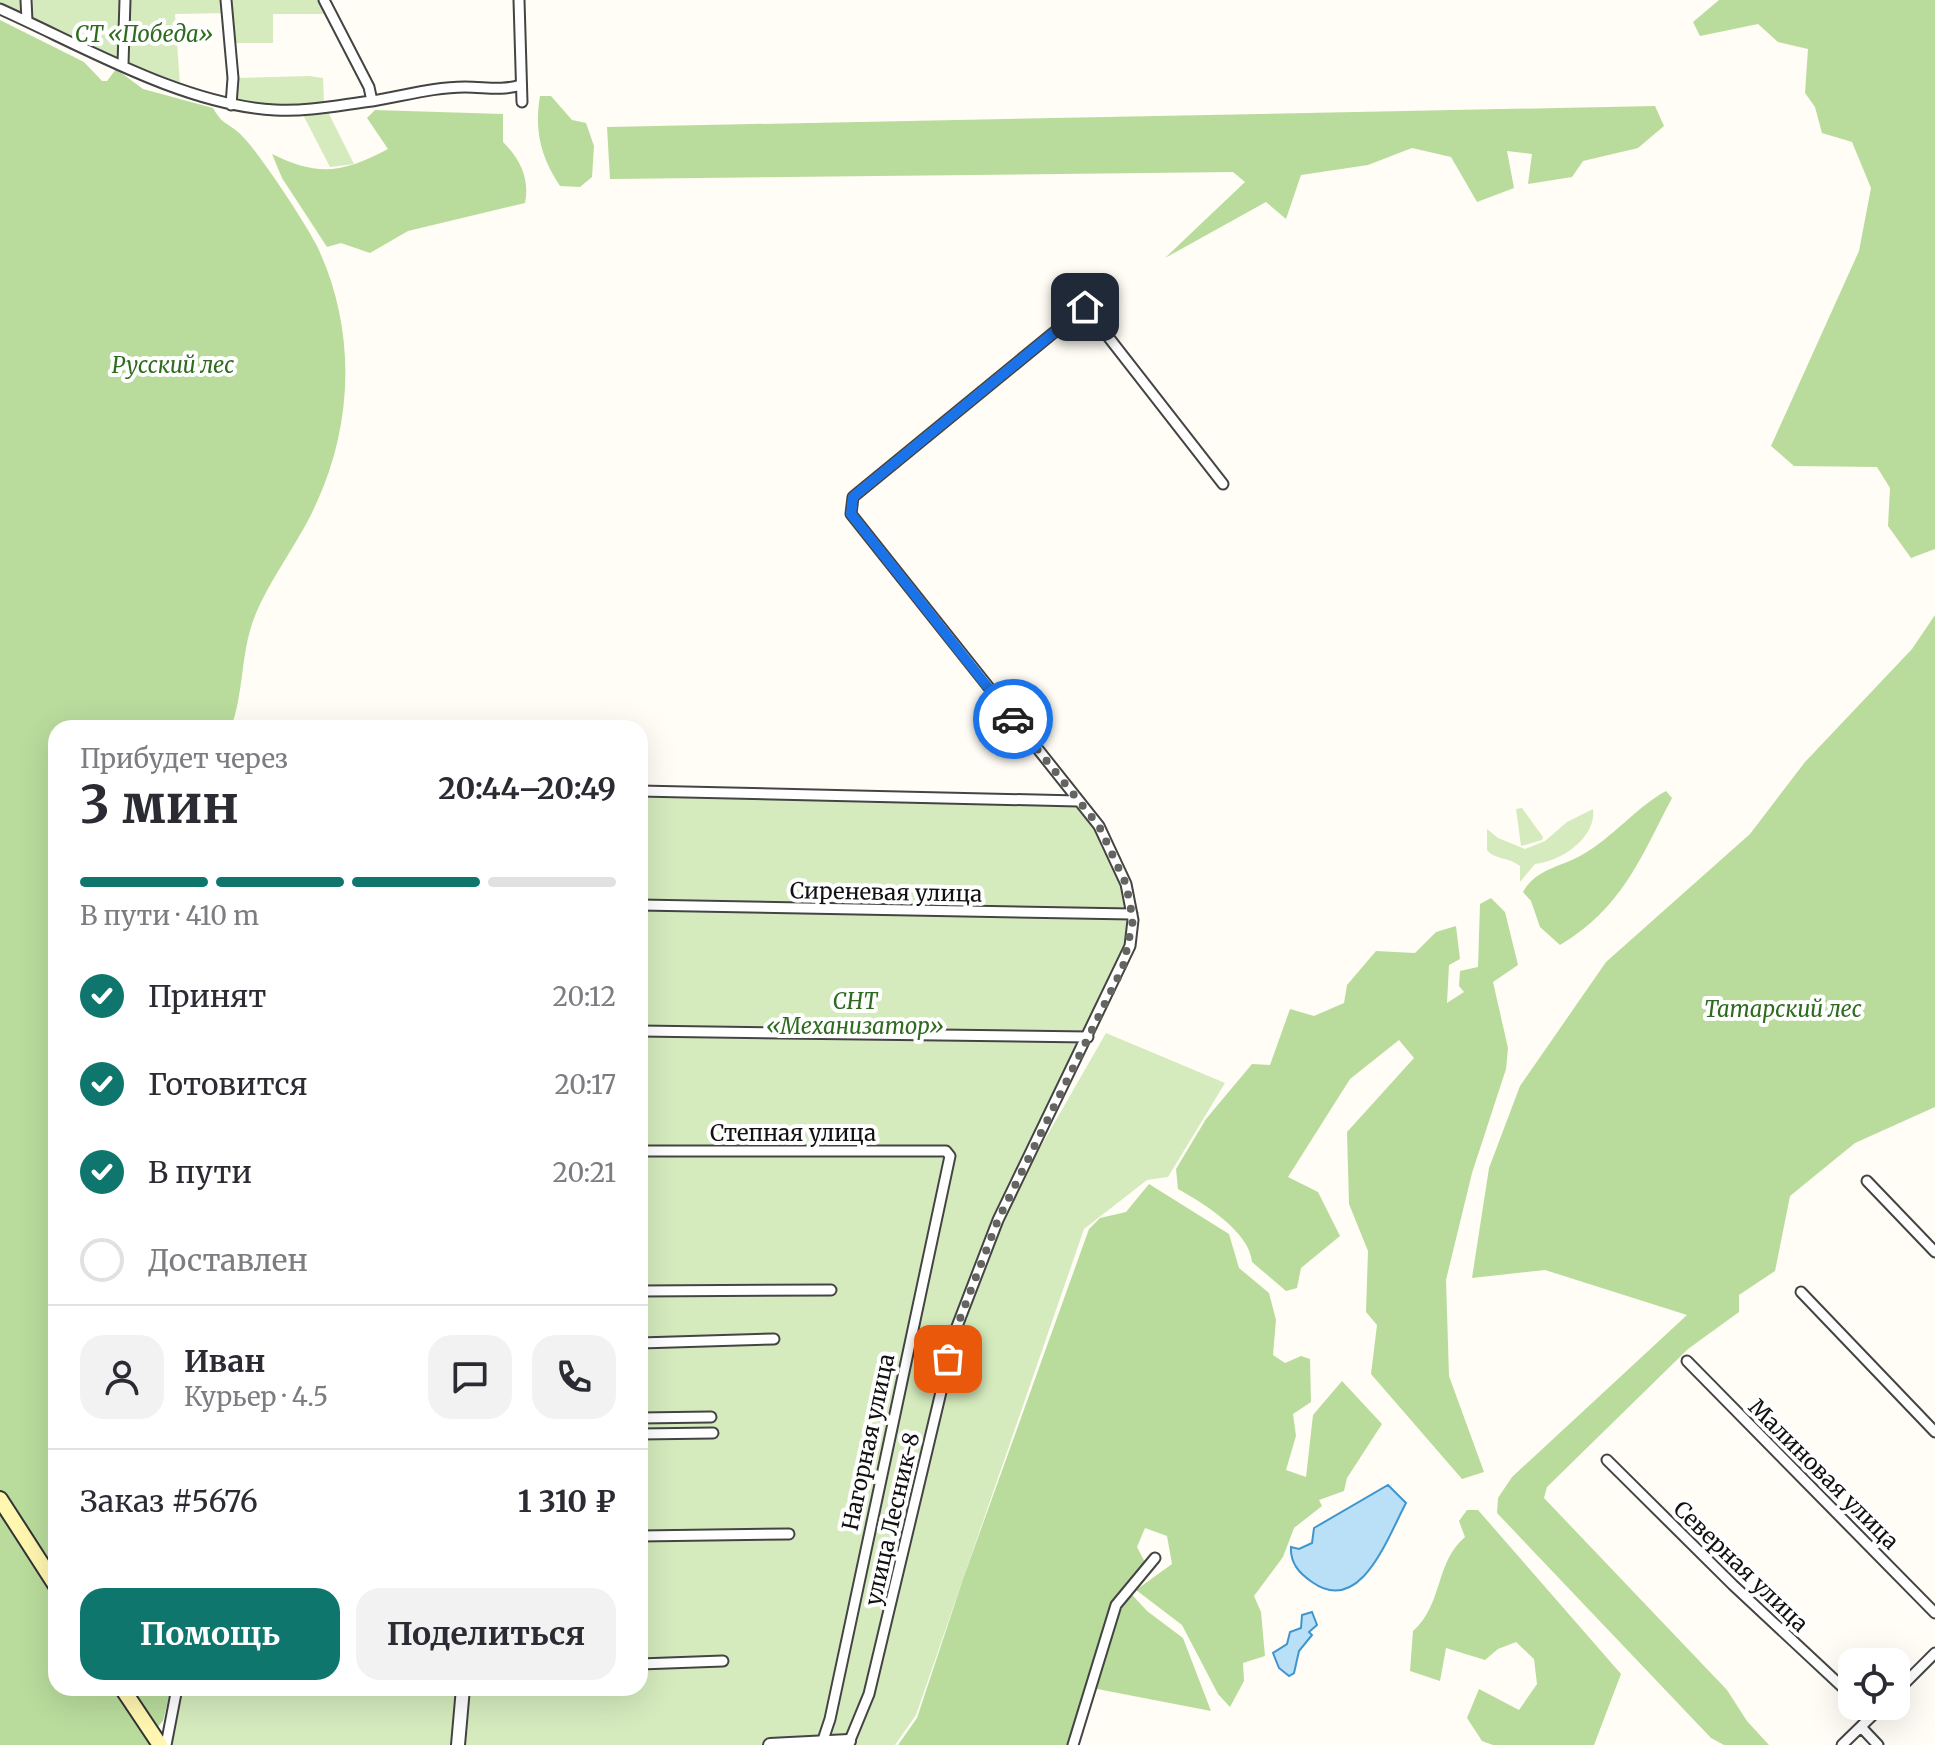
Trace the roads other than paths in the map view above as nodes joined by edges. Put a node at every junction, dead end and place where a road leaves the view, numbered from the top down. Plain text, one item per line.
1 (26, 0) edge
2 (125, 0) edge
3 (226, 0) edge
4 (324, 0) edge
5 (519, 0) edge
6 (0, 9) edge
7 (27, 21) junction
8 (123, 64) junction
9 (521, 85) junction
10 (372, 101) junction
11 (522, 102) dead end
12 (231, 105) junction
13 (1223, 484) dead end
14 (648, 791) edge
15 (1078, 801) junction
16 (648, 905) edge
17 (1132, 914) junction
18 (648, 1031) edge
19 (1088, 1037) junction
20 (648, 1151) edge
21 (946, 1151) joint
22 (1867, 1181) dead end
23 (1935, 1252) edge
24 (831, 1290) dead end
25 (648, 1291) edge
26 (1801, 1292) dead end
27 (774, 1339) dead end
28 (648, 1343) edge
29 (1687, 1361) dead end
30 (711, 1417) dead end
31 (648, 1418) edge
32 (1935, 1432) edge
33 (713, 1433) dead end
34 (648, 1434) edge
35 (1607, 1460) dead end
36 (0, 1499) edge
37 (789, 1534) dead end
38 (648, 1536) edge
39 (1155, 1558) dead end
40 (48, 1574) edge
41 (1935, 1613) edge
42 (1935, 1653) edge
43 (723, 1661) dead end
44 (648, 1664) edge
45 (1910, 1678) edge
46 (1838, 1683) edge
47 (128, 1696) edge
48 (175, 1696) edge
49 (462, 1696) edge
50 (1868, 1720) edge
51 (1861, 1727) junction
52 (822, 1743) junction
53 (848, 1743) edge
54 (163, 1745) edge
55 (458, 1745) edge
56 (770, 1745) edge
57 (1073, 1745) edge
58 (1842, 1745) edge
59 (1878, 1745) edge

1 - 7 street
2 - 8 street
3 - 12 street
4 - 10 street
5 - 9 street
6 - 7 street
7 - 8 street
8 - 12 street
9 - 10 street
9 - 11 street
10 - 12 street
13 - 15 street
14 - 15 street
15 - 17 street
16 - 17 street, Сиреневая улица
17 - 19 street, улица Лесник-8
18 - 19 street
19 - 53 street, улица Лесник-8
20 - 21 street, Степная улица
21 - 52 street, Нагорная улица
22 - 23 street
24 - 25 street
26 - 32 street
27 - 28 street
29 - 41 street, Малиновая улица
30 - 31 street
33 - 34 street
35 - 46 street, Северная улица
36 - 40 main road
37 - 38 street
39 - 57 street
42 - 45 street
43 - 44 street
47 - 54 main road
48 - 54 street
49 - 55 street
50 - 51 street
51 - 58 street
51 - 59 street
52 - 53 street
52 - 56 street

